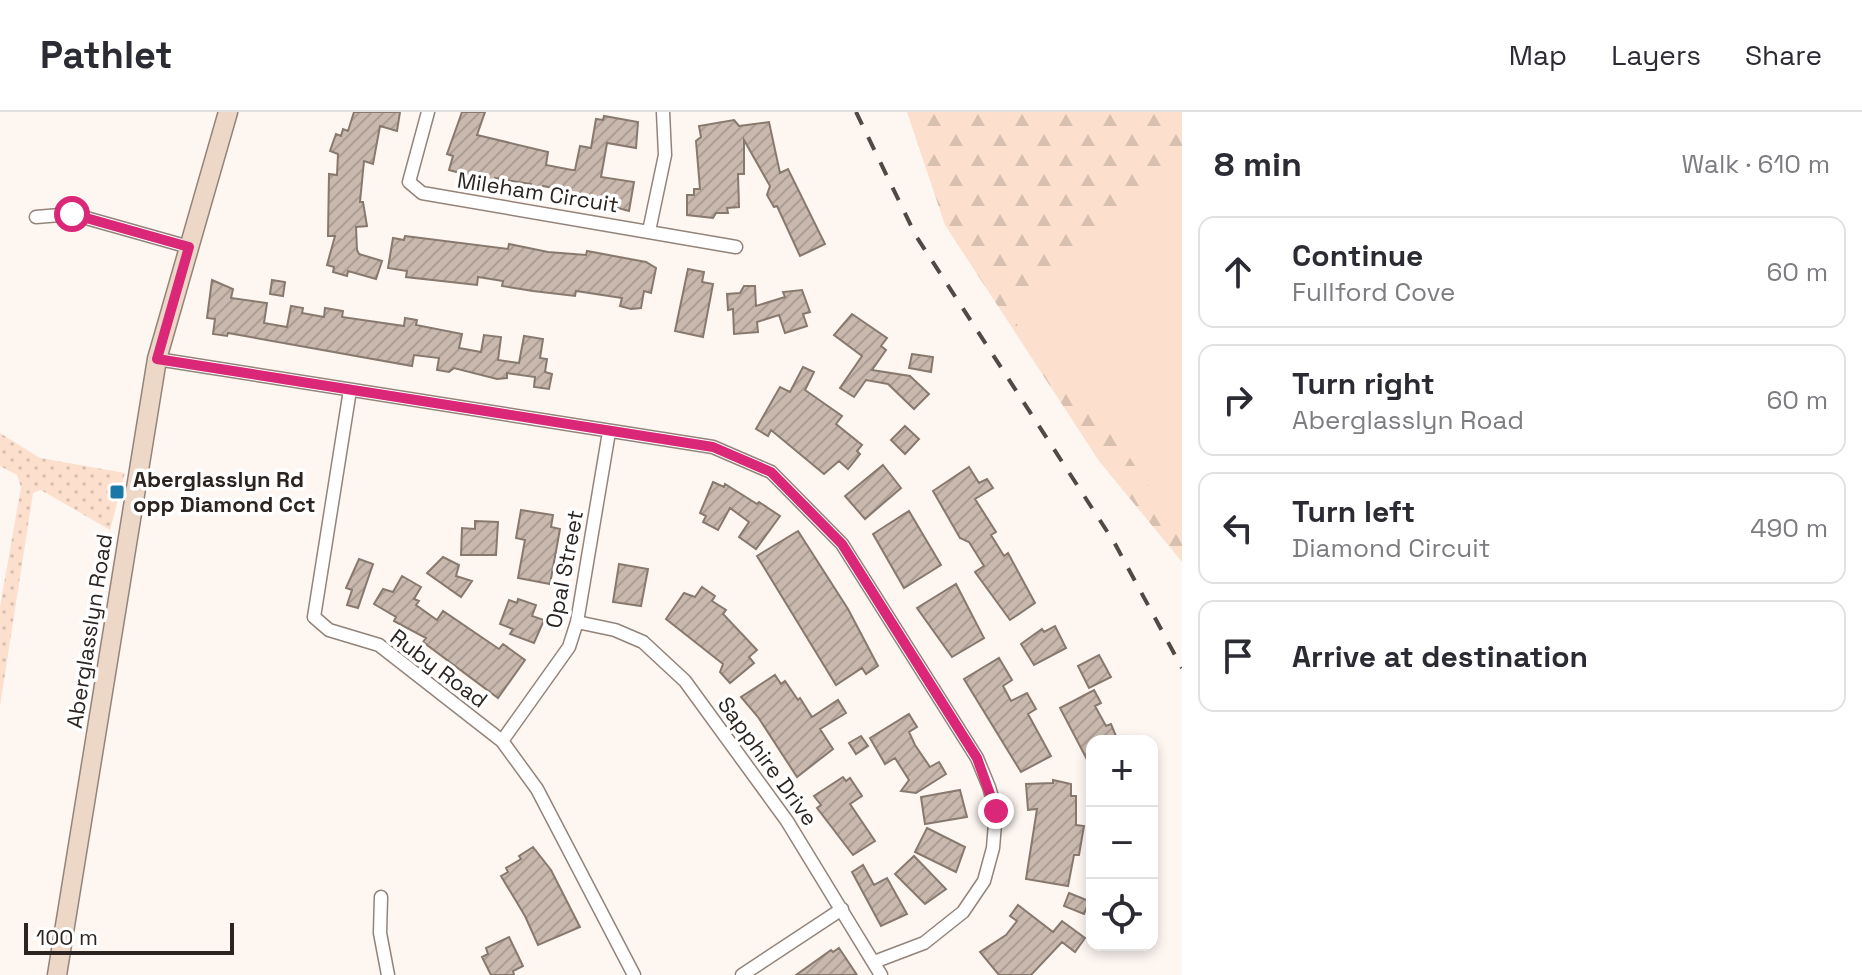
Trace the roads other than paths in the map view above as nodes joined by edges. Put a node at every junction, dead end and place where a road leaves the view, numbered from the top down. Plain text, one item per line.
1 (228, 112) edge
2 (428, 112) edge
3 (663, 112) edge
4 (36, 217) dead end
5 (649, 231) junction
6 (189, 247) junction
7 (736, 247) dead end
8 (157, 359) junction
9 (350, 390) junction
10 (609, 432) junction
11 (577, 622) junction
12 (502, 741) junction
13 (381, 897) dead end
14 (842, 909) junction
15 (874, 962) junction
16 (57, 975) edge
17 (388, 975) edge
18 (634, 975) edge
19 (742, 975) edge
20 (881, 975) edge

1 - 6 main road, Aberglasslyn Road
2 - 5 street, Mileham Circuit
3 - 5 street
4 - 6 street
5 - 7 street, Mileham Circuit
6 - 8 main road, Aberglasslyn Road
8 - 9 street
8 - 16 main road, Aberglasslyn Road
9 - 10 street
9 - 12 street, Ruby Road
10 - 11 street, Opal Street
10 - 15 street
11 - 12 street, Opal Street
11 - 14 street, Sapphire Drive
12 - 18 street, Ruby Road
13 - 17 street
14 - 15 street, Sapphire Drive
14 - 19 street
15 - 20 street, Sapphire Drive

